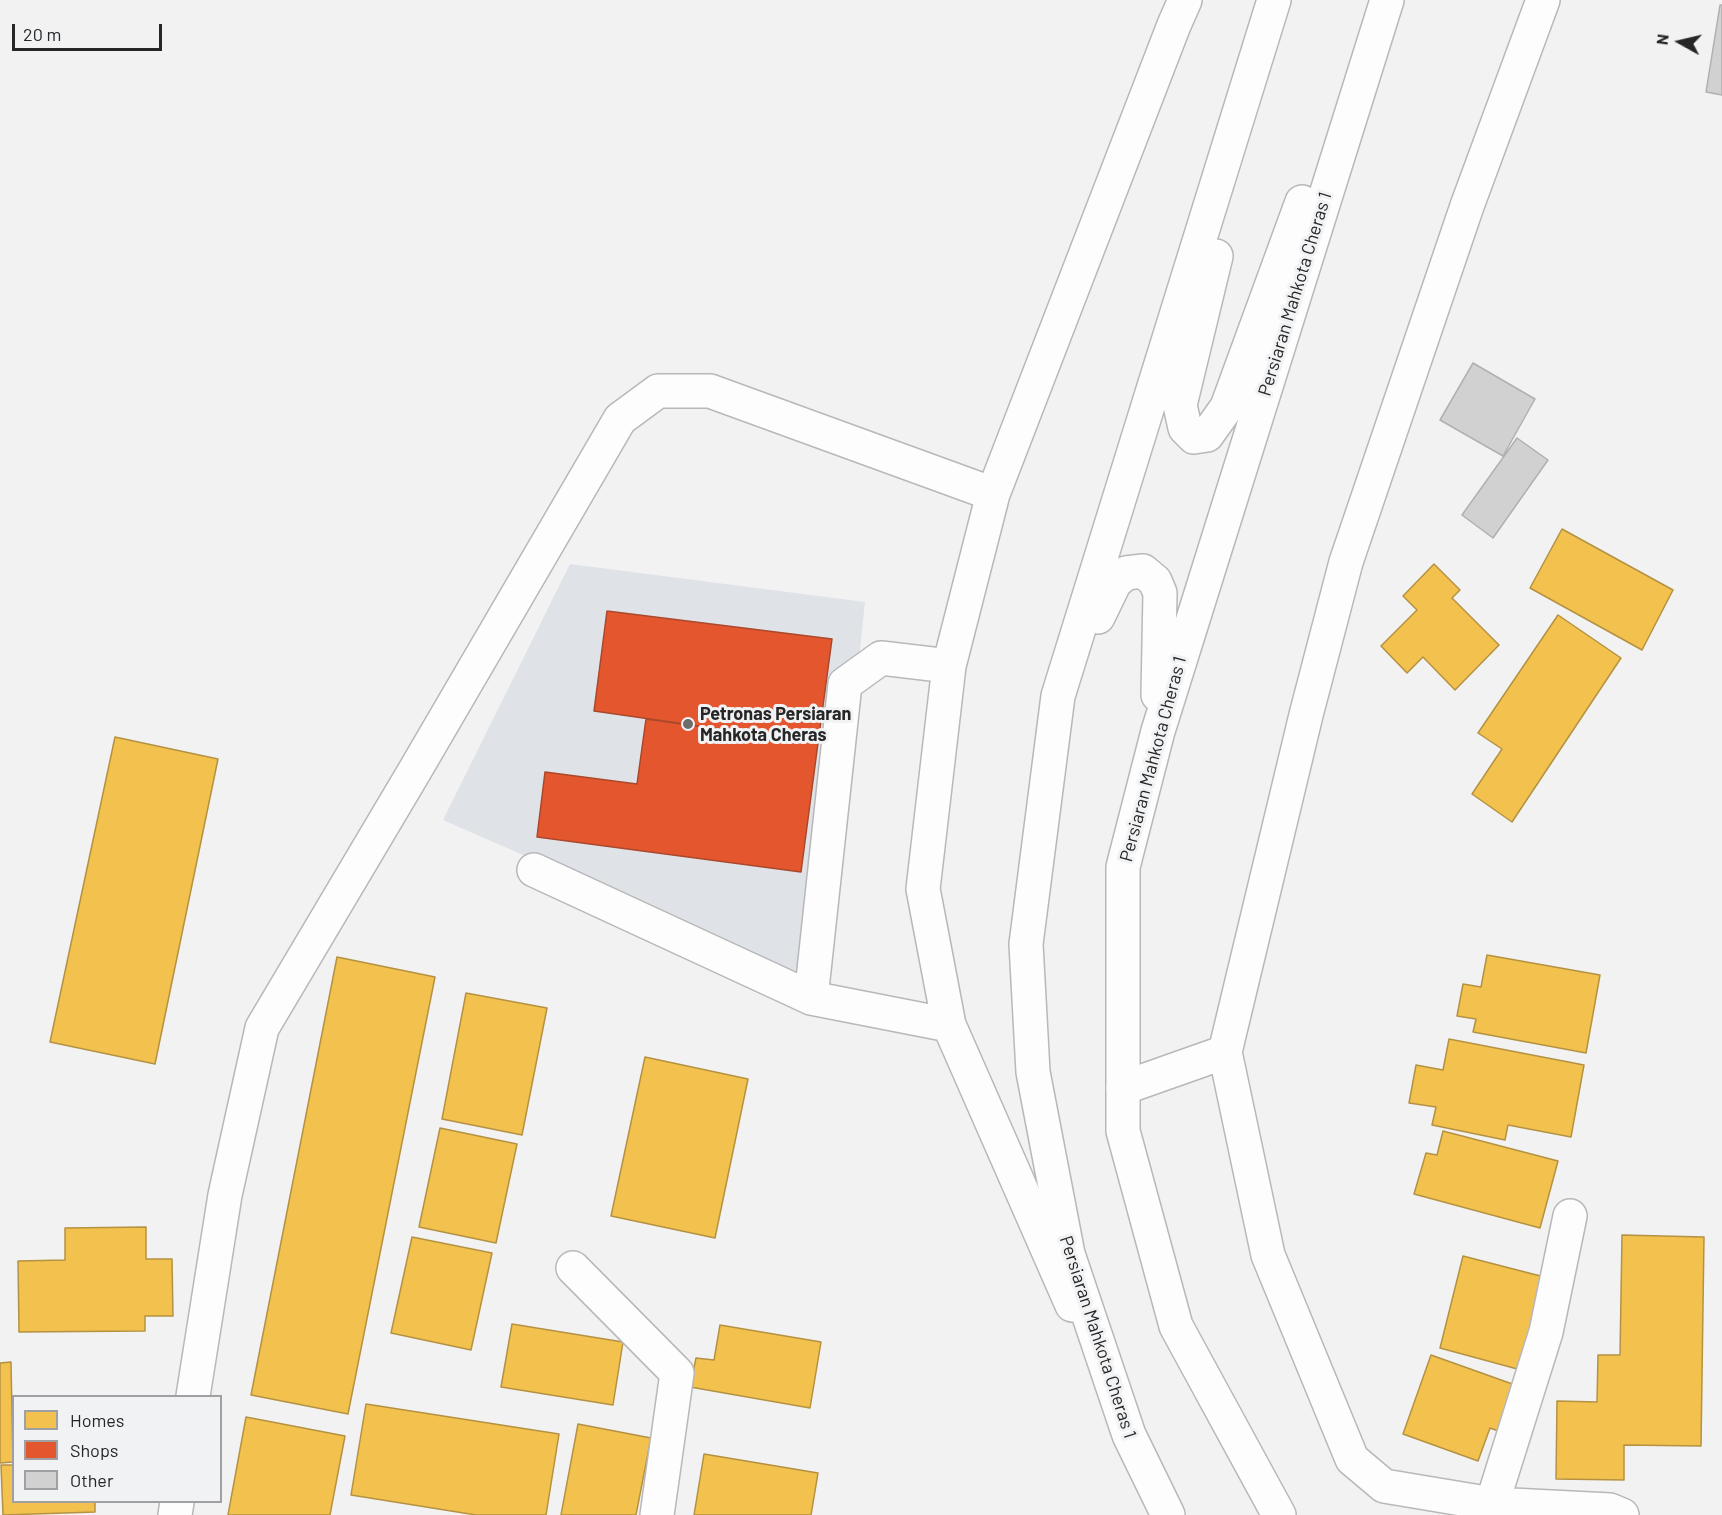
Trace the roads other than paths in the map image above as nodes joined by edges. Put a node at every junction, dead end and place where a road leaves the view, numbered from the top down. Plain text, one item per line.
1 (1185, 0) edge
2 (1276, 0) edge
3 (1385, 0) edge
4 (1543, 0) edge
5 (993, 494) junction
6 (949, 666) junction
7 (1058, 696) junction
8 (1158, 731) junction
9 (534, 870) dead end
10 (811, 998) junction
11 (949, 1024) junction
12 (1225, 1052) junction
13 (1123, 1088) junction
14 (1570, 1216) dead end
15 (573, 1268) dead end
16 (193, 1395) edge
17 (1129, 1435) junction
18 (1492, 1504) junction
19 (657, 1515) edge
20 (1168, 1515) edge
21 (1279, 1515) edge
22 (1622, 1515) edge

1 - 5 main road
2 - 3 main road
2 - 7 main road, Persiaran Mahkota Cheras 1
3 - 8 main road, Persiaran Mahkota Cheras 1
4 - 12 main road
5 - 6 main road
5 - 16 main road
6 - 10 main road
6 - 11 main road
7 - 8 main road
7 - 17 main road, Persiaran Mahkota Cheras 1
8 - 13 main road, Persiaran Mahkota Cheras 1
9 - 10 main road
10 - 11 main road
11 - 17 main road
12 - 13 main road
12 - 18 main road
13 - 21 main road, Persiaran Mahkota Cheras 1
14 - 18 main road
15 - 19 main road
17 - 20 main road, Persiaran Mahkota Cheras 1
18 - 22 main road

